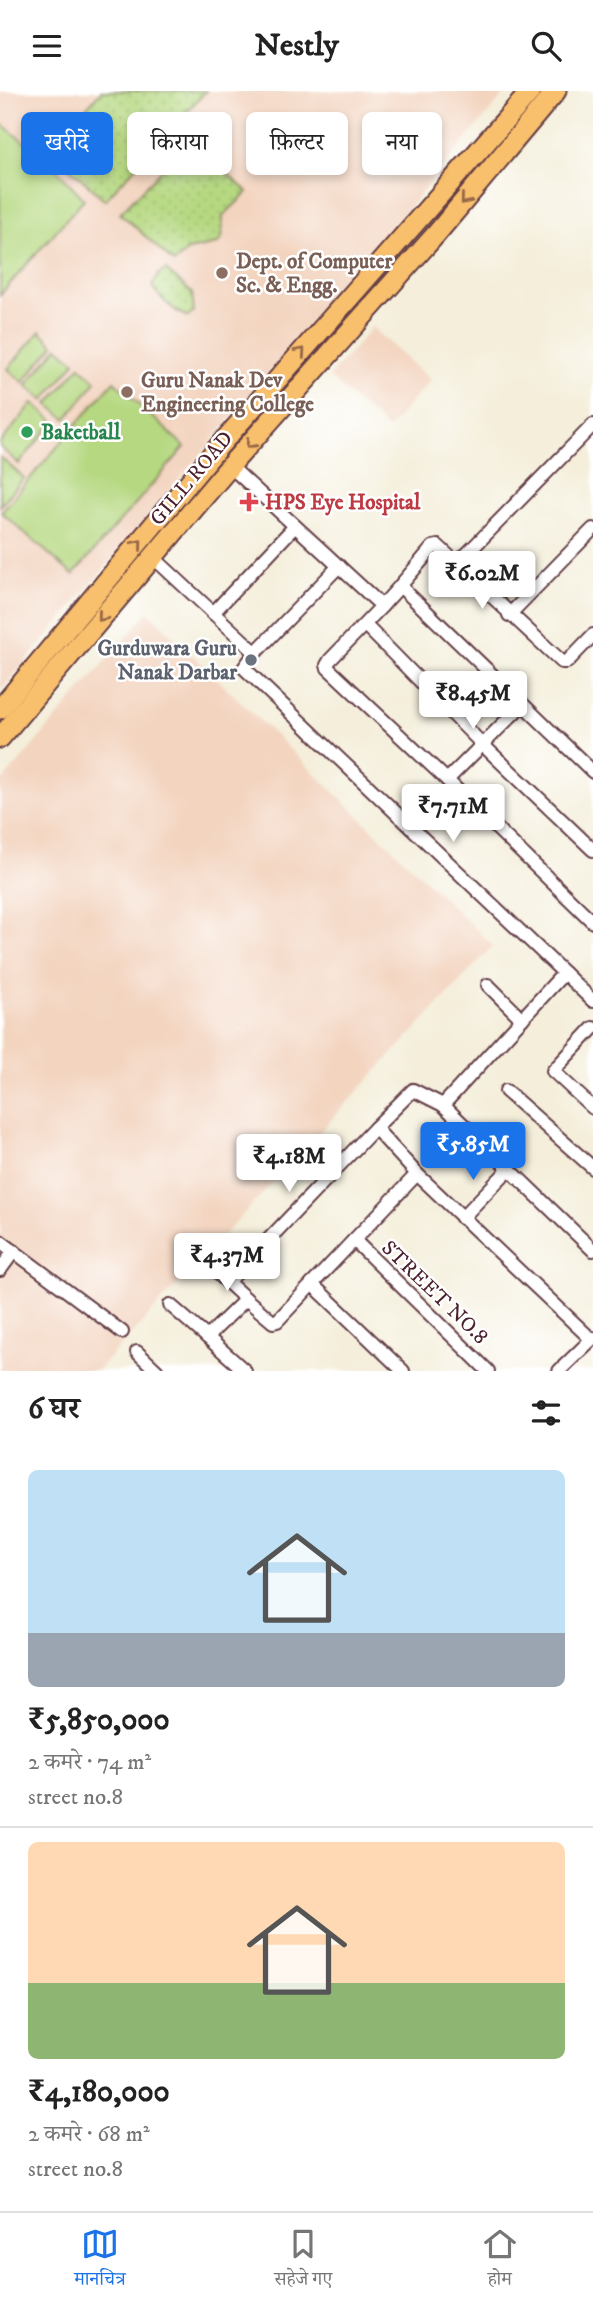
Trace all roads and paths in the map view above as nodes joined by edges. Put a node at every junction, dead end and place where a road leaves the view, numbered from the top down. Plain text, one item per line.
1 (531, 91) edge
2 (556, 91) edge
3 (593, 425) edge
4 (230, 466) junction
5 (295, 526) junction
6 (593, 529) edge
7 (153, 557) junction
8 (457, 564) junction
9 (339, 566) junction
10 (400, 586) junction
11 (382, 606) junction
12 (213, 613) junction
13 (509, 615) junction
14 (365, 625) junction
15 (593, 635) edge
16 (255, 653) junction
17 (522, 705) junction
18 (0, 709) edge
19 (0, 738) edge
20 (483, 745) junction
21 (593, 772) edge
22 (447, 780) junction
23 (593, 850) edge
24 (593, 922) edge
25 (564, 973) junction
26 (488, 985) dead end
27 (593, 1001) edge
28 (522, 1019) junction
29 (593, 1028) edge
30 (506, 1091) dead end
31 (443, 1105) junction
32 (593, 1108) edge
33 (375, 1128) junction
34 (593, 1168) edge
35 (509, 1169) junction
36 (417, 1174) junction
37 (463, 1218) junction
38 (354, 1240) junction
39 (0, 1241) edge
40 (593, 1250) edge
41 (14, 1251) junction
42 (208, 1264) dead end
43 (0, 1270) edge
44 (228, 1282) junction
45 (312, 1284) junction
46 (246, 1299) junction
47 (170, 1305) dead end
48 (122, 1332) dead end
49 (207, 1337) junction
50 (590, 1344) edge
51 (137, 1352) dead end
52 (158, 1371) edge
53 (245, 1371) edge
54 (403, 1371) edge
55 (488, 1371) edge
56 (559, 1371) edge

18 -> 1 main road, GILL ROAD
2 -> 4 main road, GILL ROAD
3 - 8 street
4 - 5 street
4 - 7 main road, GILL ROAD
5 - 9 street
5 - 12 street
6 - 13 street
7 - 12 street
7 -> 19 main road, GILL ROAD
8 - 10 street
8 - 13 street
9 - 11 street
9 - 16 street
10 - 11 street
10 - 17 street
11 - 14 street
12 - 16 street
13 - 15 street
14 - 20 street
14 - 22 street
16 - 25 street
17 - 20 street
17 - 21 street
20 - 22 street
20 - 23 street
22 - 24 street
25 - 27 street
25 - 28 street
26 - 28 street
28 - 31 street
29 - 32 street
30 - 34 street
31 - 33 street
31 - 35 street
33 - 36 street
33 - 44 street
35 - 37 street
35 - 40 street
36 - 37 street
36 - 38 street, STREET NO.8
37 - 50 street
38 - 45 street
38 - 55 street, STREET NO.8
39 - 41 street
41 - 43 street
41 - 48 street
42 - 44 street
44 - 46 street
45 - 46 street
45 - 54 street
46 - 49 street
47 - 49 street
49 - 53 street
50 - 56 street
51 - 52 street

